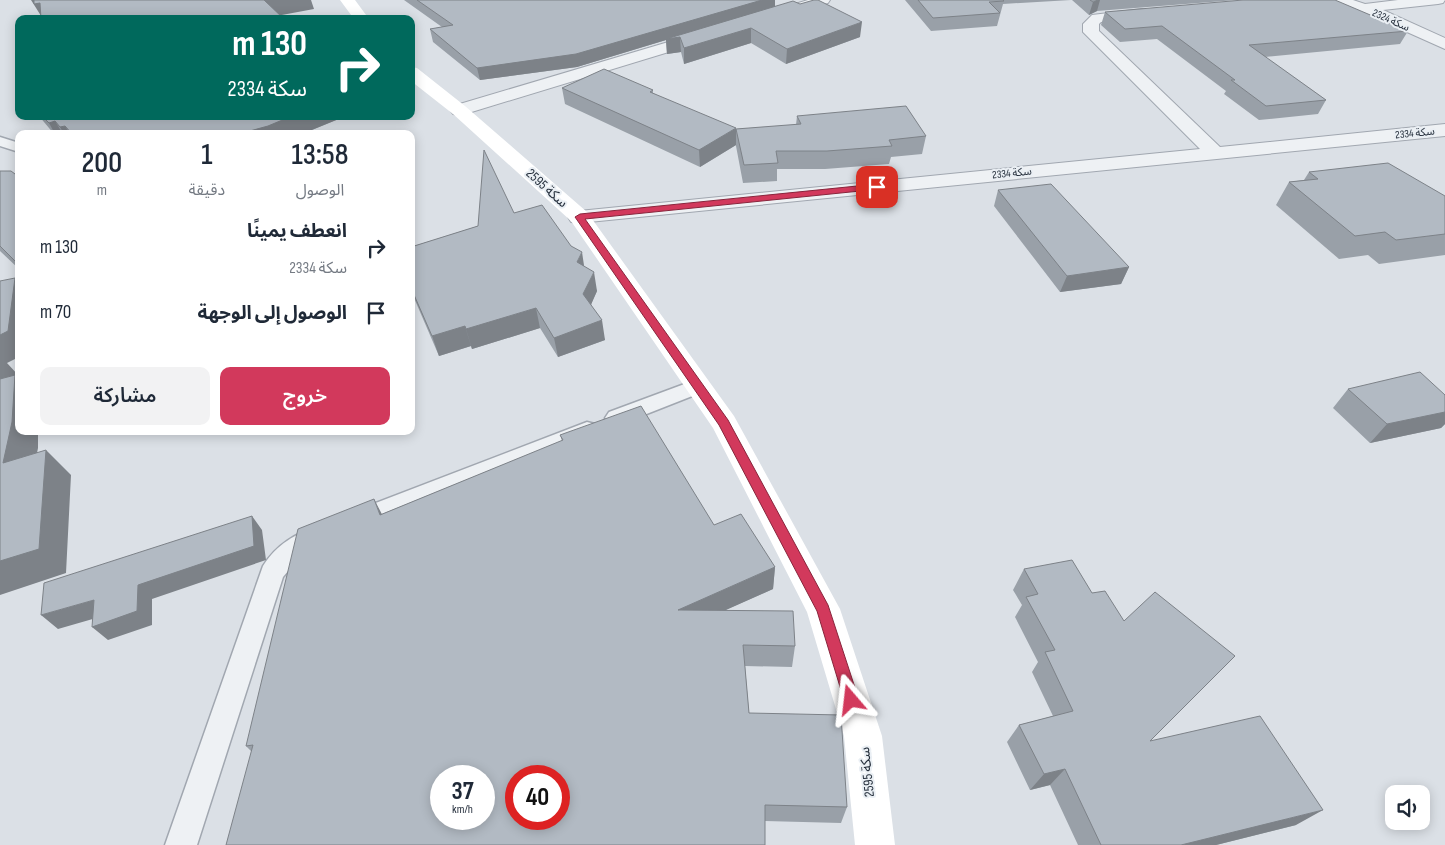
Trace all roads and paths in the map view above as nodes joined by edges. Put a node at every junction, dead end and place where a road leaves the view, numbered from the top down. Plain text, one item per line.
1 (348, 0) edge
2 (823, 0) edge
3 (1336, 0) edge
4 (1438, 0) edge
5 (1365, 8) junction
6 (1156, 13) edge
7 (359, 15) edge
8 (767, 17) edge
9 (721, 31) edge
10 (1445, 44) edge
11 (415, 75) edge
12 (459, 110) junction
13 (1445, 130) edge
14 (0, 141) edge
15 (15, 147) edge
16 (1215, 153) junction
17 (580, 217) junction
18 (698, 386) junction
19 (182, 845) edge
20 (875, 845) edge

1 - 7 street
2 - 8 street
3 - 5 street, سكة 2324
4 - 5 street
5 - 10 street, سكة 2324
6 - 16 street
9 - 12 street
11 - 12 street, سكة 2595
12 - 17 street, سكة 2595
13 - 16 street, سكة 2334
14 - 15 lane
16 - 17 street, سكة 2334
17 - 18 street, سكة 2595
18 - 19 lane
18 - 20 street, سكة 2595

